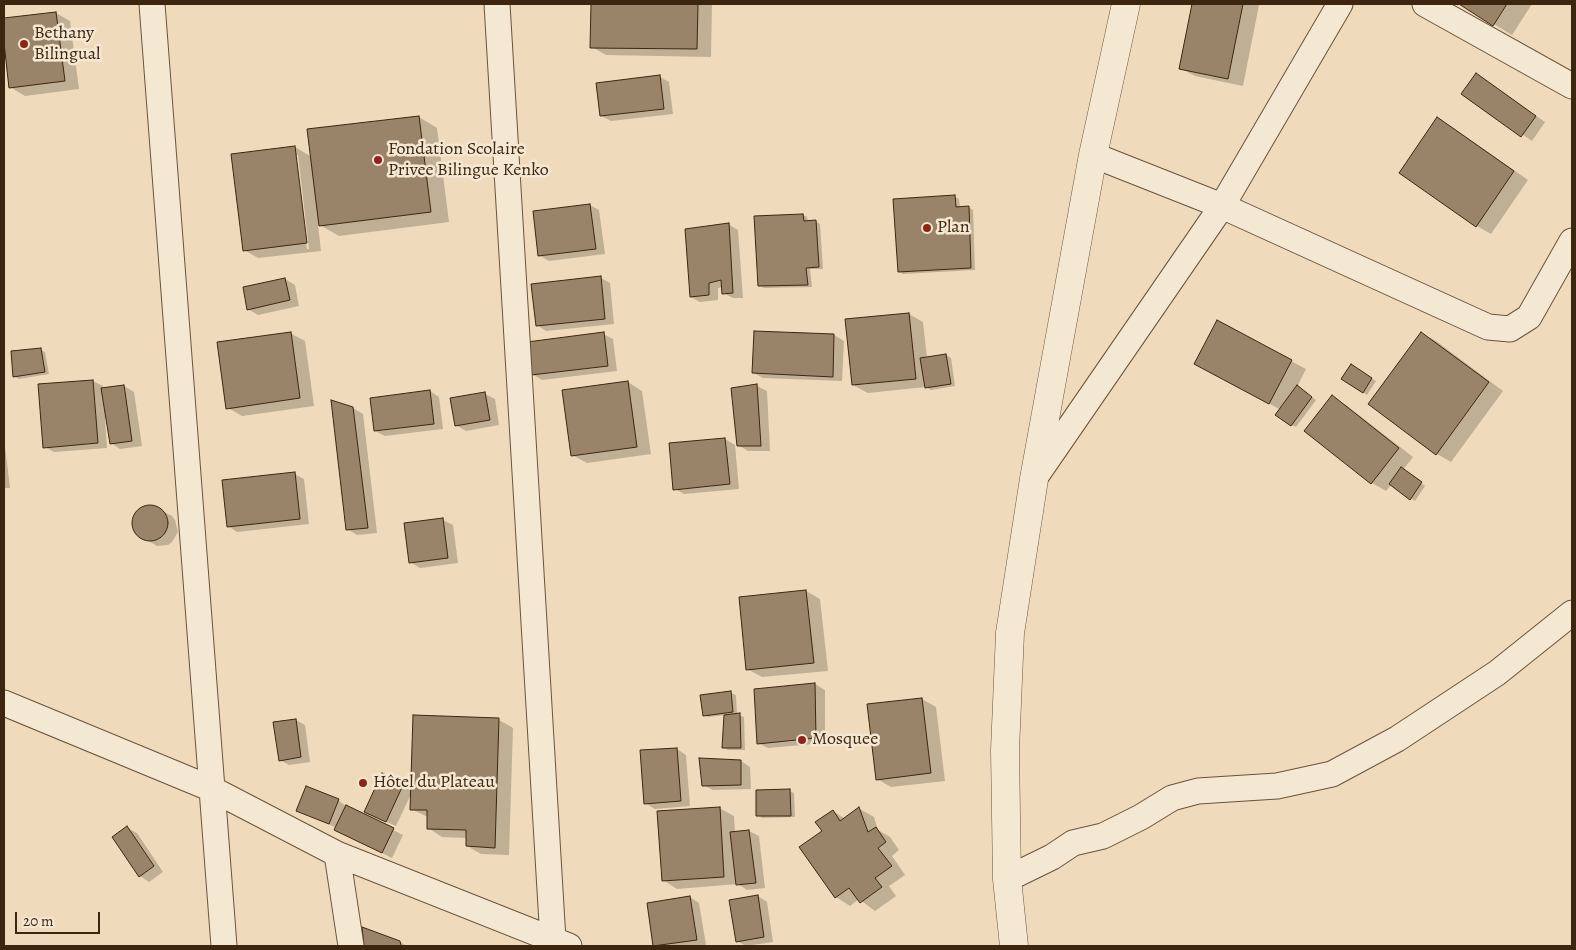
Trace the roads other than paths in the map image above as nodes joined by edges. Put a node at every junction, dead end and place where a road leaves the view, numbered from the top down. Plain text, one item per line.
1 (152, 4) edge
2 (497, 4) edge
3 (1126, 4) edge
4 (1340, 4) edge
5 (1425, 4) edge
6 (1572, 86) edge
7 (1093, 154) junction
8 (1222, 206) junction
9 (1572, 241) edge
10 (1034, 479) junction
11 (1572, 613) edge
12 (4, 703) edge
13 (212, 788) junction
14 (337, 854) junction
15 (1007, 879) junction
16 (561, 943) edge
17 (224, 946) edge
18 (351, 946) edge
19 (1014, 946) edge

1 - 13 street
2 - 16 street
3 - 7 street
4 - 8 street
5 - 6 street
7 - 8 street
7 - 10 street
8 - 9 street
8 - 10 street
10 - 15 street
11 - 15 street
12 - 13 street
13 - 14 street
13 - 17 street
14 - 16 street
14 - 18 street
15 - 19 street

